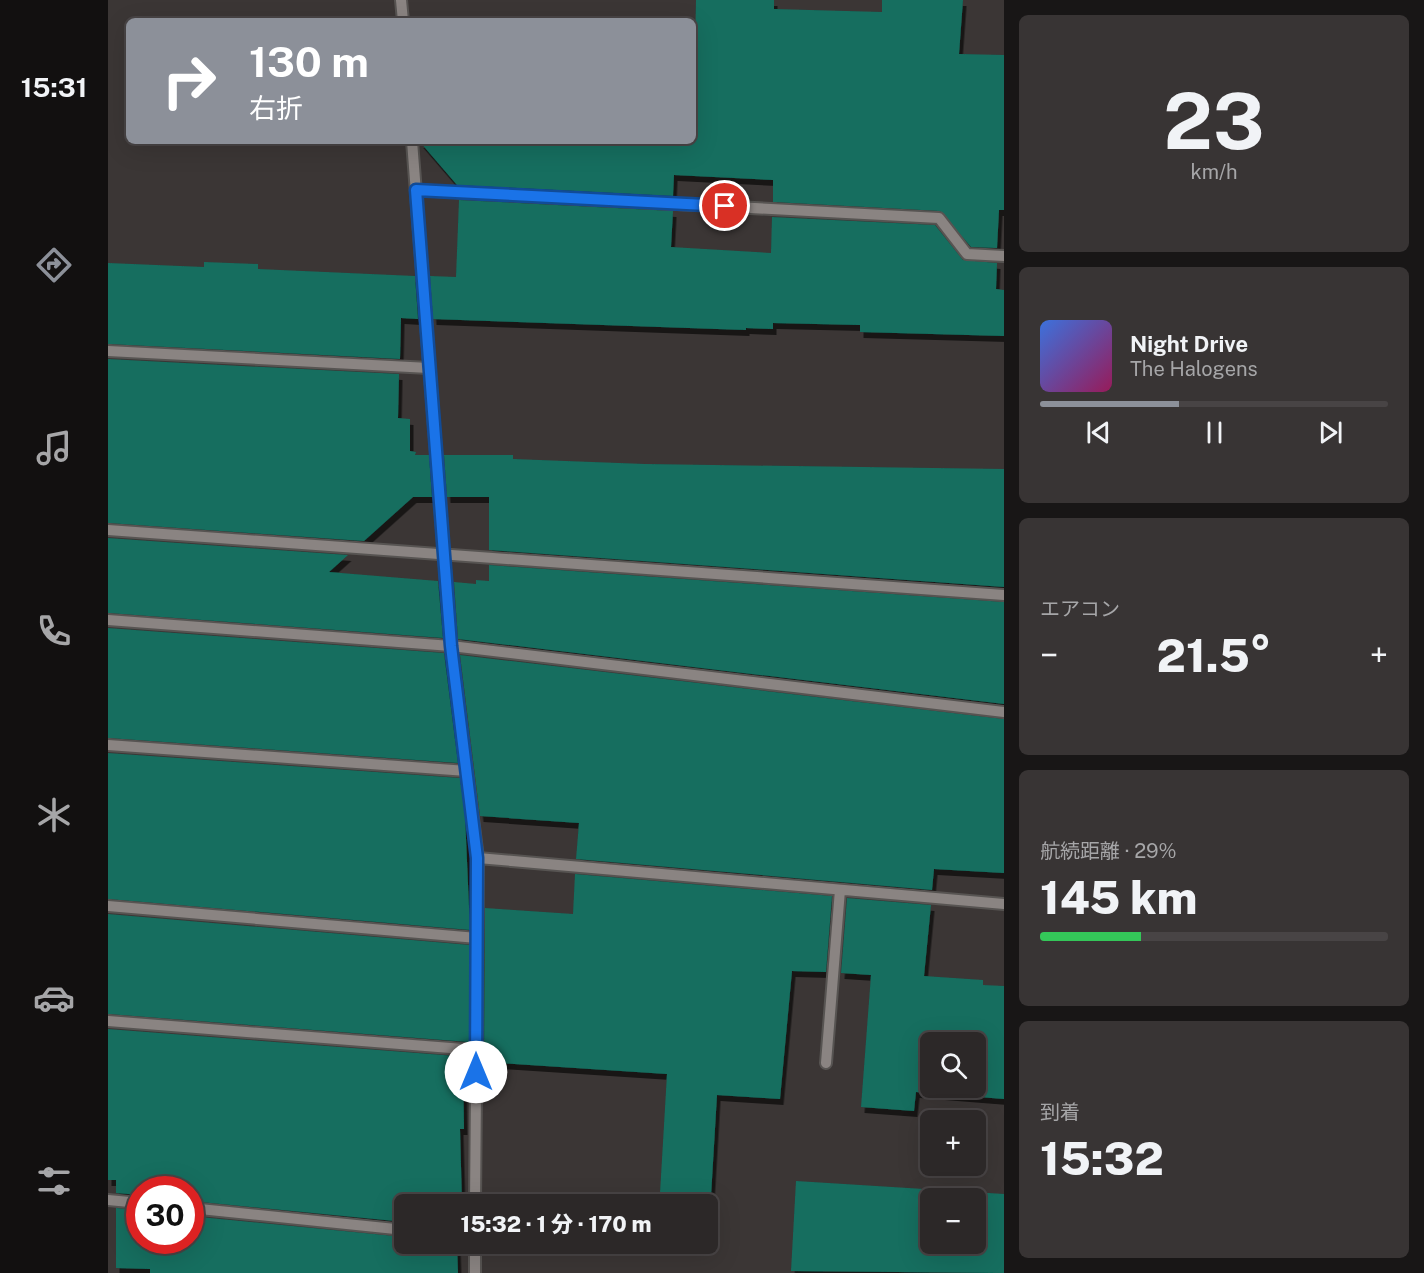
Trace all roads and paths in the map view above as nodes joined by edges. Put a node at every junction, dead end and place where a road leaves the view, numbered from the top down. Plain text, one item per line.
1 (401, 0) edge
2 (403, 18) edge
3 (412, 144) edge
4 (416, 190) junction
5 (1004, 256) edge
6 (108, 351) edge
7 (429, 368) junction
8 (108, 530) edge
9 (444, 555) junction
10 (1004, 595) edge
11 (108, 620) edge
12 (451, 646) junction
13 (1004, 712) edge
14 (108, 746) edge
15 (467, 771) junction
16 (477, 858) junction
17 (840, 890) junction
18 (1004, 904) edge
19 (108, 906) edge
20 (477, 938) junction
21 (108, 1021) edge
22 (476, 1050) junction
23 (826, 1064) dead end
24 (475, 1194) edge
25 (126, 1203) edge
26 (108, 1204) edge
27 (204, 1209) edge
28 (394, 1229) edge
29 (475, 1254) edge
30 (475, 1273) edge

1 - 2 street
3 - 4 street
4 - 5 street
4 - 7 street
6 - 7 street
7 - 9 street
8 - 9 street
9 - 10 street
9 - 12 street
11 - 12 street
12 - 13 street
12 - 15 street
14 - 15 street
15 - 16 street
16 - 17 street
16 - 20 street
17 - 18 street
17 - 23 street
19 - 20 street
20 - 22 street
21 - 22 street
22 - 24 street
25 - 26 street
27 - 28 street
29 - 30 street

